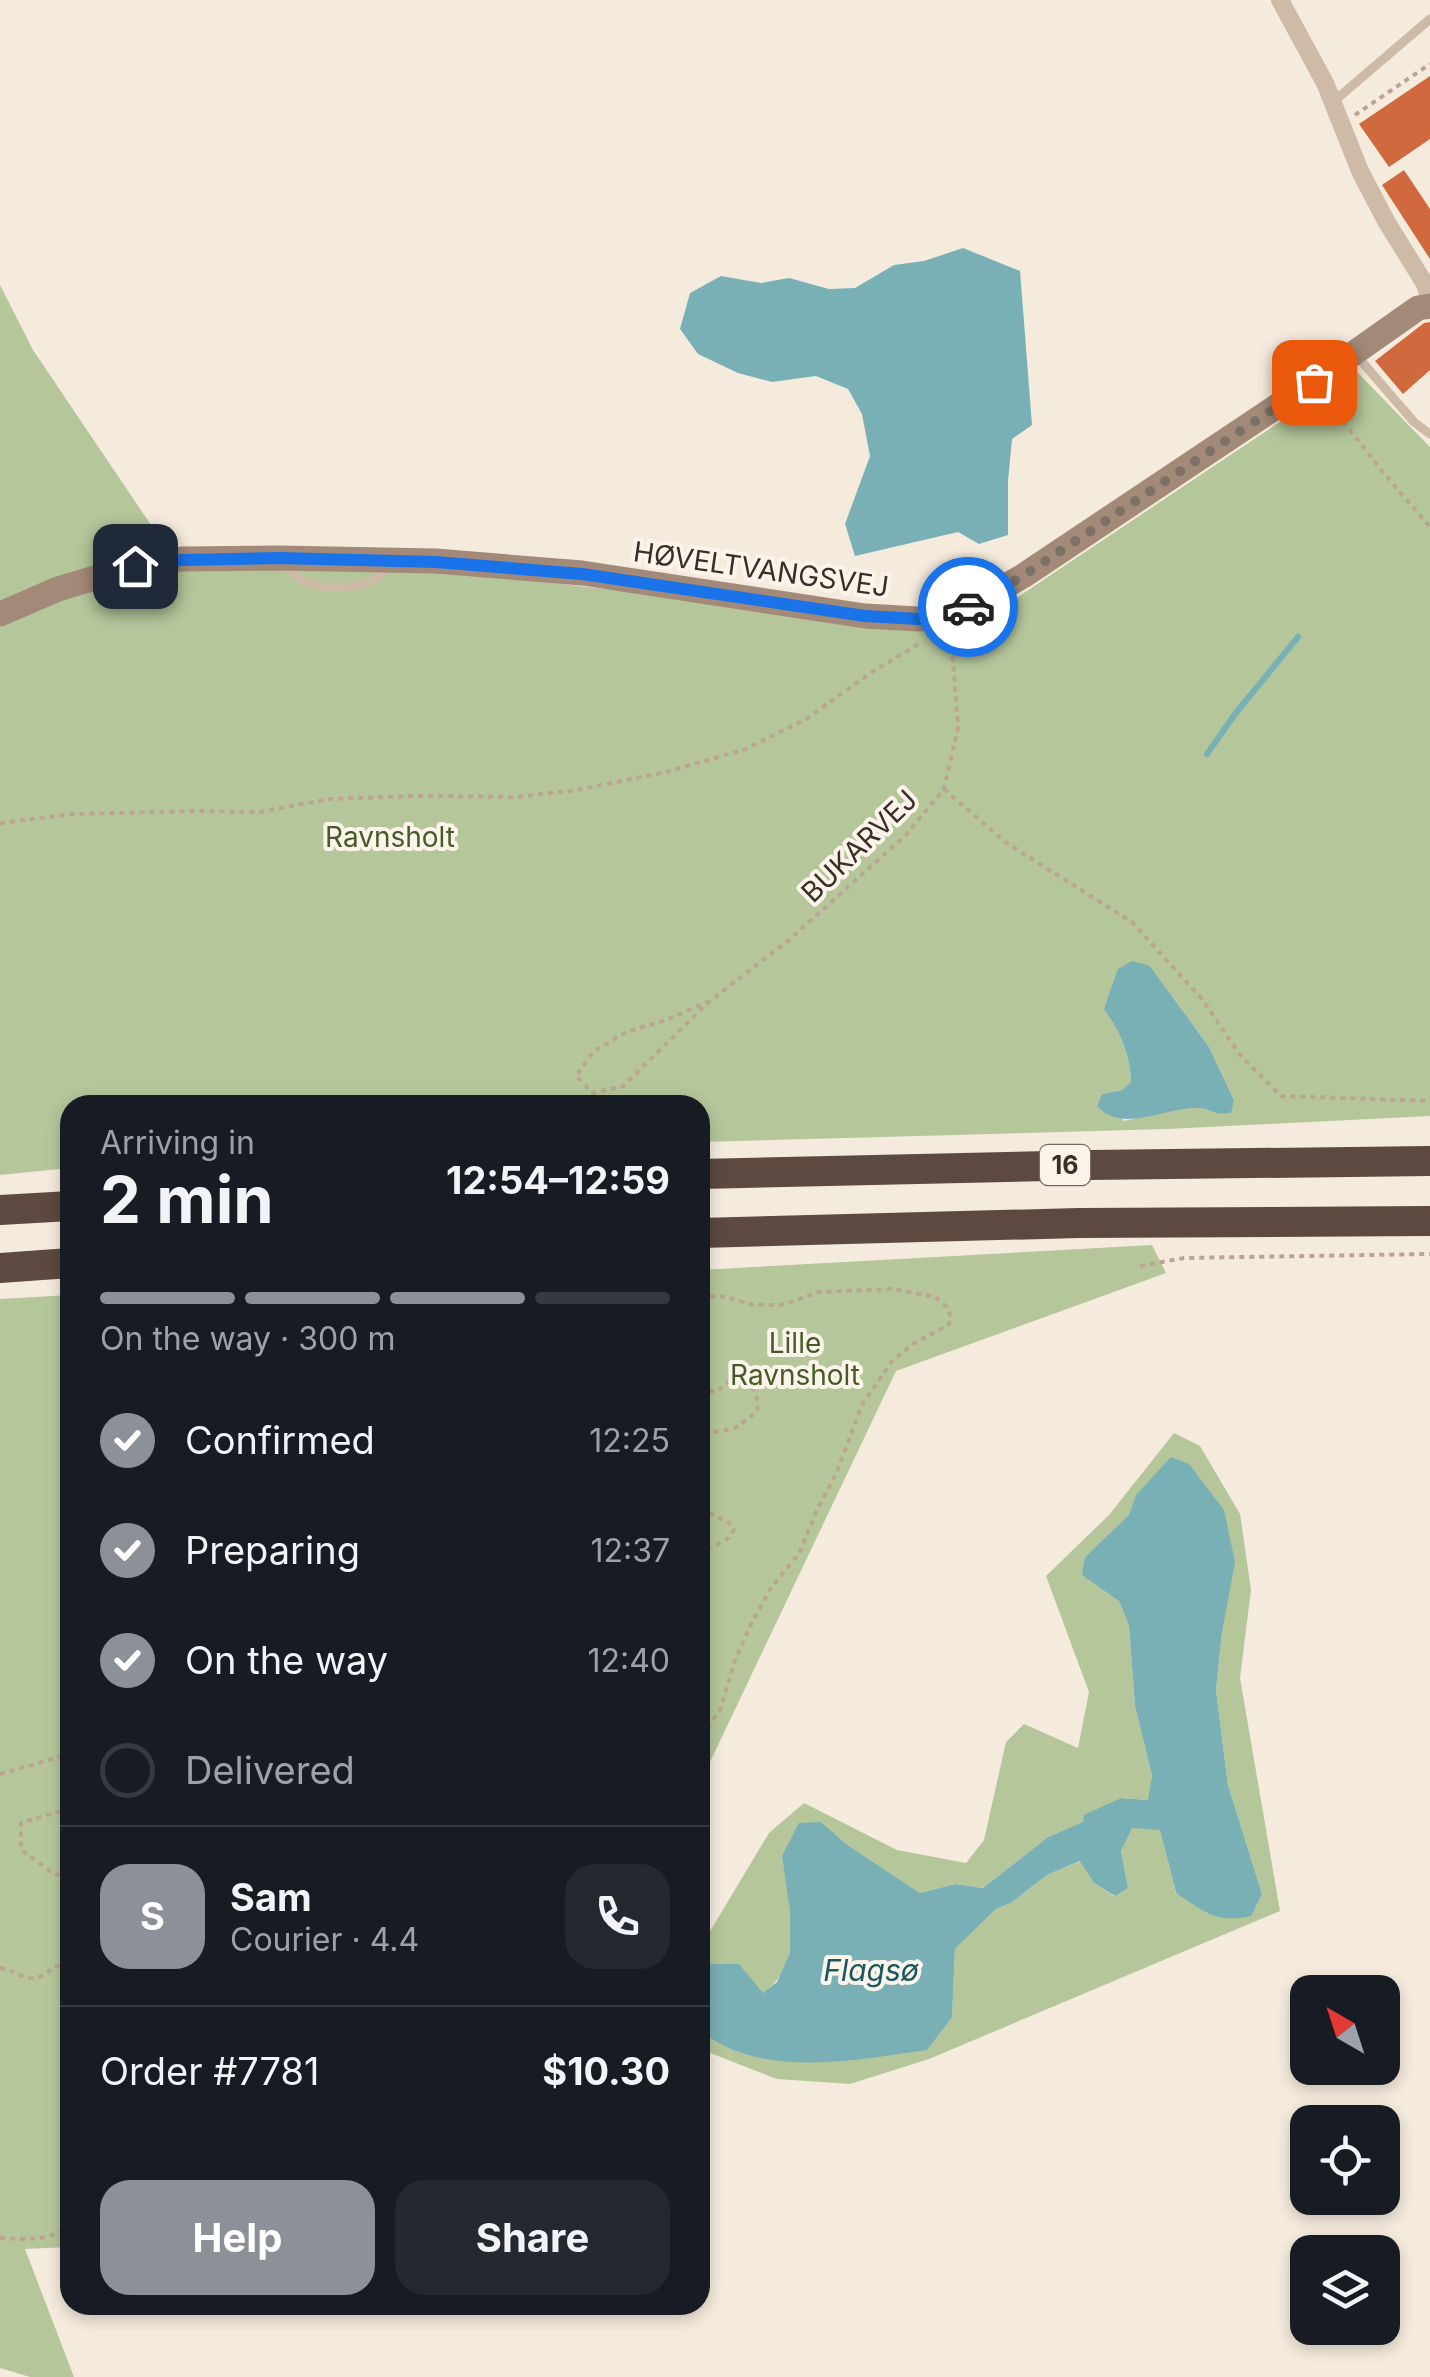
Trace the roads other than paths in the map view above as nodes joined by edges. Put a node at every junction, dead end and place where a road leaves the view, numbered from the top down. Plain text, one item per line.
1 (1280, 0) edge
2 (1430, 19) edge
3 (1333, 102) junction
4 (1430, 304) edge
5 (1355, 354) junction
6 (1430, 434) edge
7 (0, 614) edge
8 (1430, 1162) edge
9 (710, 1174) edge
10 (60, 1207) edge
11 (0, 1210) edge
12 (1430, 1221) edge
13 (710, 1233) edge
14 (60, 1264) edge
15 (0, 1268) edge

1 - 3 street
2 - 3 lane
3 - 4 street
4 - 5 street, HØVELTVANGSVEJ
5 - 6 lane
5 - 7 street, HØVELTVANGSVEJ
8 - 9 highway, 16
10 - 11 highway
12 - 13 highway, 16
14 - 15 highway

